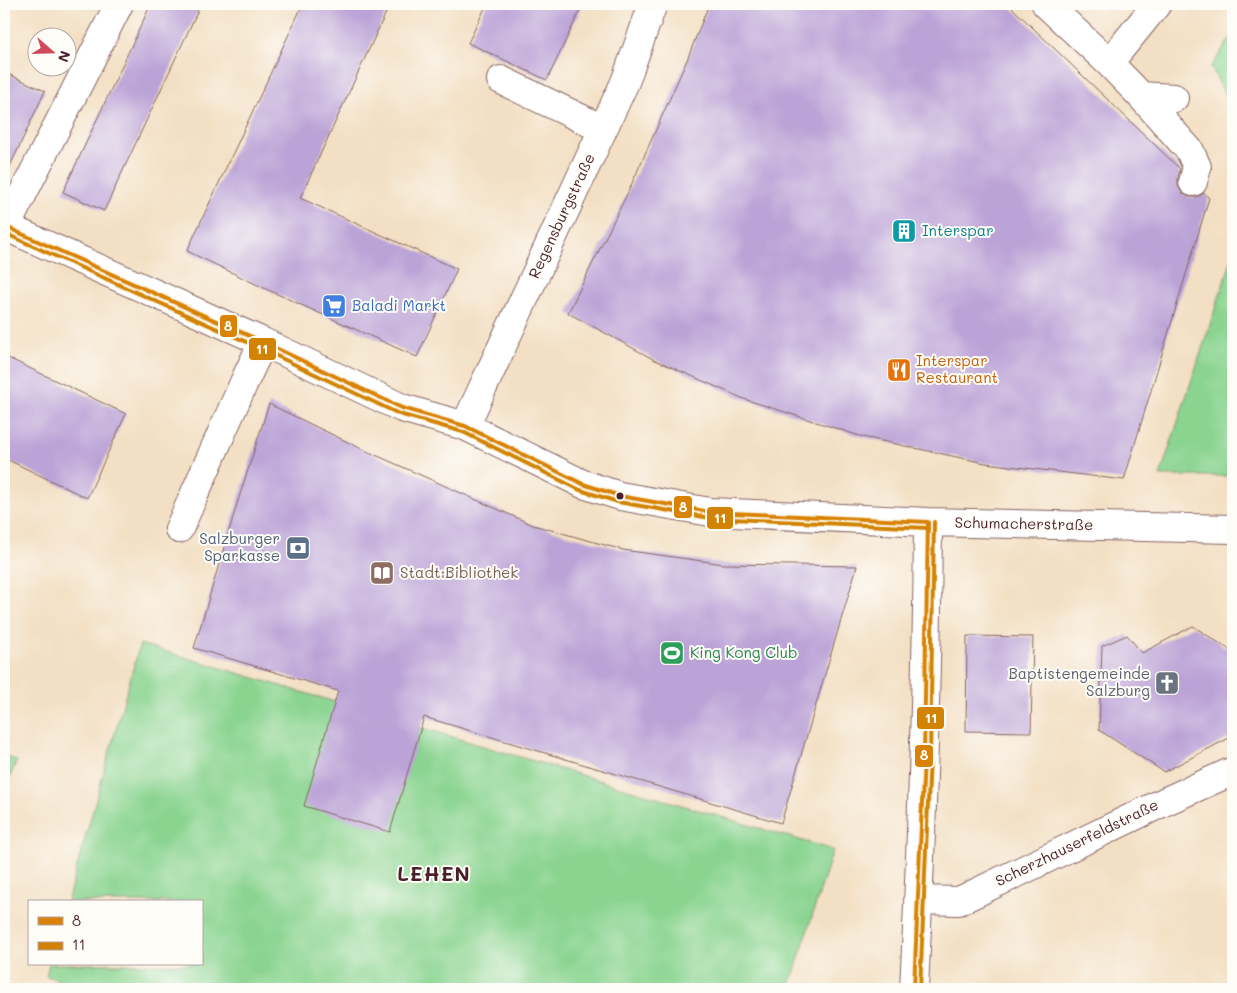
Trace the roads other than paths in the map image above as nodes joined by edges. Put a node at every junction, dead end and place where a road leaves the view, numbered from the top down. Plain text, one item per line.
1 (118, 4) edge
2 (653, 4) edge
3 (1046, 4) edge
4 (1157, 4) edge
5 (1109, 63) junction
6 (501, 80) dead end
7 (1141, 96) junction
8 (1174, 98) dead end
9 (602, 129) junction
10 (1193, 182) dead end
11 (5, 226) edge
12 (263, 342) junction
13 (464, 426) junction
14 (928, 522) junction
15 (1233, 528) edge
16 (178, 529) dead end
17 (1233, 771) edge
18 (919, 900) junction
19 (914, 989) edge

1 - 11 street
2 - 9 street, Regensburgstraße
3 - 5 street
4 - 5 street
5 - 7 street
6 - 9 street
7 - 8 street
7 - 10 street
9 - 13 street, Regensburgstraße
11 - 12 street, Schumacherstraße
12 - 13 street, Schumacherstraße
12 - 16 street
13 - 14 street, Schumacherstraße
14 - 15 street, Schumacherstraße
14 - 18 street
17 - 18 street, Scherzhauserfeldstraße
18 - 19 street

